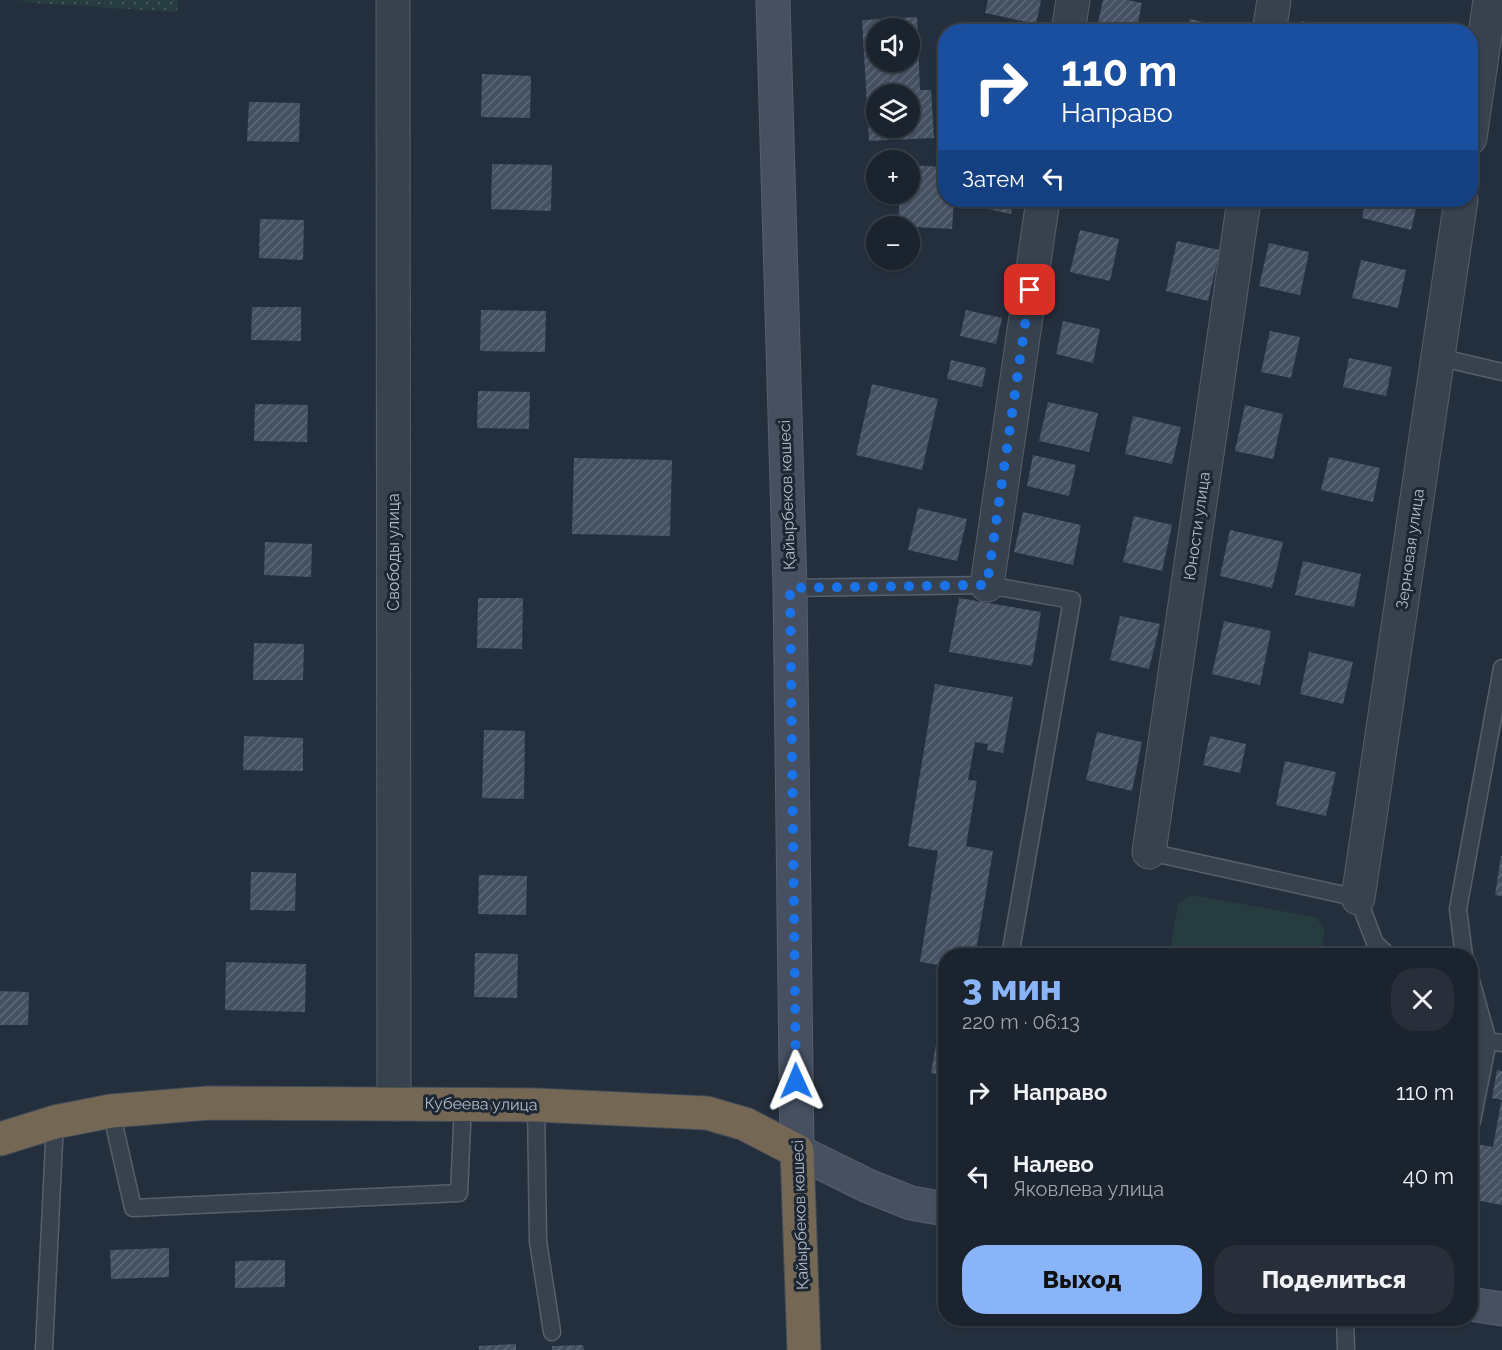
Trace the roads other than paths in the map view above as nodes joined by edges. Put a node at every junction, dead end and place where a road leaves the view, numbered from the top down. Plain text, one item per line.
1 (393, 0) edge
2 (773, 0) edge
3 (1072, 0) edge
4 (1274, 0) edge
5 (1490, 0) edge
6 (1069, 24) edge
7 (1270, 24) edge
8 (1478, 83) edge
9 (1042, 207) edge
10 (1243, 207) edge
11 (1460, 207) edge
12 (1438, 357) junction
13 (1502, 372) edge
14 (987, 585) junction
15 (790, 588) junction
16 (1502, 668) edge
17 (1149, 852) joint
18 (1358, 898) junction
19 (1011, 948) edge
20 (1380, 948) edge
21 (1463, 948) edge
22 (1478, 998) edge
23 (1478, 1030) edge
24 (1495, 1042) edge
25 (1478, 1100) edge
26 (394, 1104) junction
27 (462, 1104) junction
28 (536, 1105) junction
29 (111, 1111) junction
30 (55, 1122) junction
31 (0, 1139) edge
32 (798, 1151) junction
33 (938, 1208) edge
34 (1478, 1306) edge
35 (1502, 1310) edge
36 (1345, 1326) edge
37 (552, 1332) dead end
38 (44, 1350) edge
39 (804, 1350) edge
40 (1346, 1350) edge

1 - 26 street, Свободы улица
2 - 15 main road, Қайырбеков көшесі
3 - 6 street
4 - 7 street
5 - 8 street
9 - 14 street
10 - 17 street, Юности улица
11 - 12 street, Зерновая улица
12 - 13 lane
12 - 18 street, Зерновая улица
14 - 15 lane
14 - 19 lane
15 - 32 main road, Қайырбеков көшесі
16 - 21 lane
17 - 18 lane
18 - 20 lane
22 - 24 lane
23 - 24 lane
24 - 25 lane
26 - 27 highway, Кубеева улица
26 - 29 highway, Кубеева улица
27 - 28 highway, Кубеева улица
27 - 29 lane
28 - 32 highway, Кубеева улица
28 - 37 lane
29 - 30 highway, Кубеева улица
30 - 31 highway, Кубеева улица
30 - 38 lane
32 - 33 main road, Кубеева улица
32 - 39 highway, Қайырбеков көшесі
34 - 35 main road
36 - 40 lane

